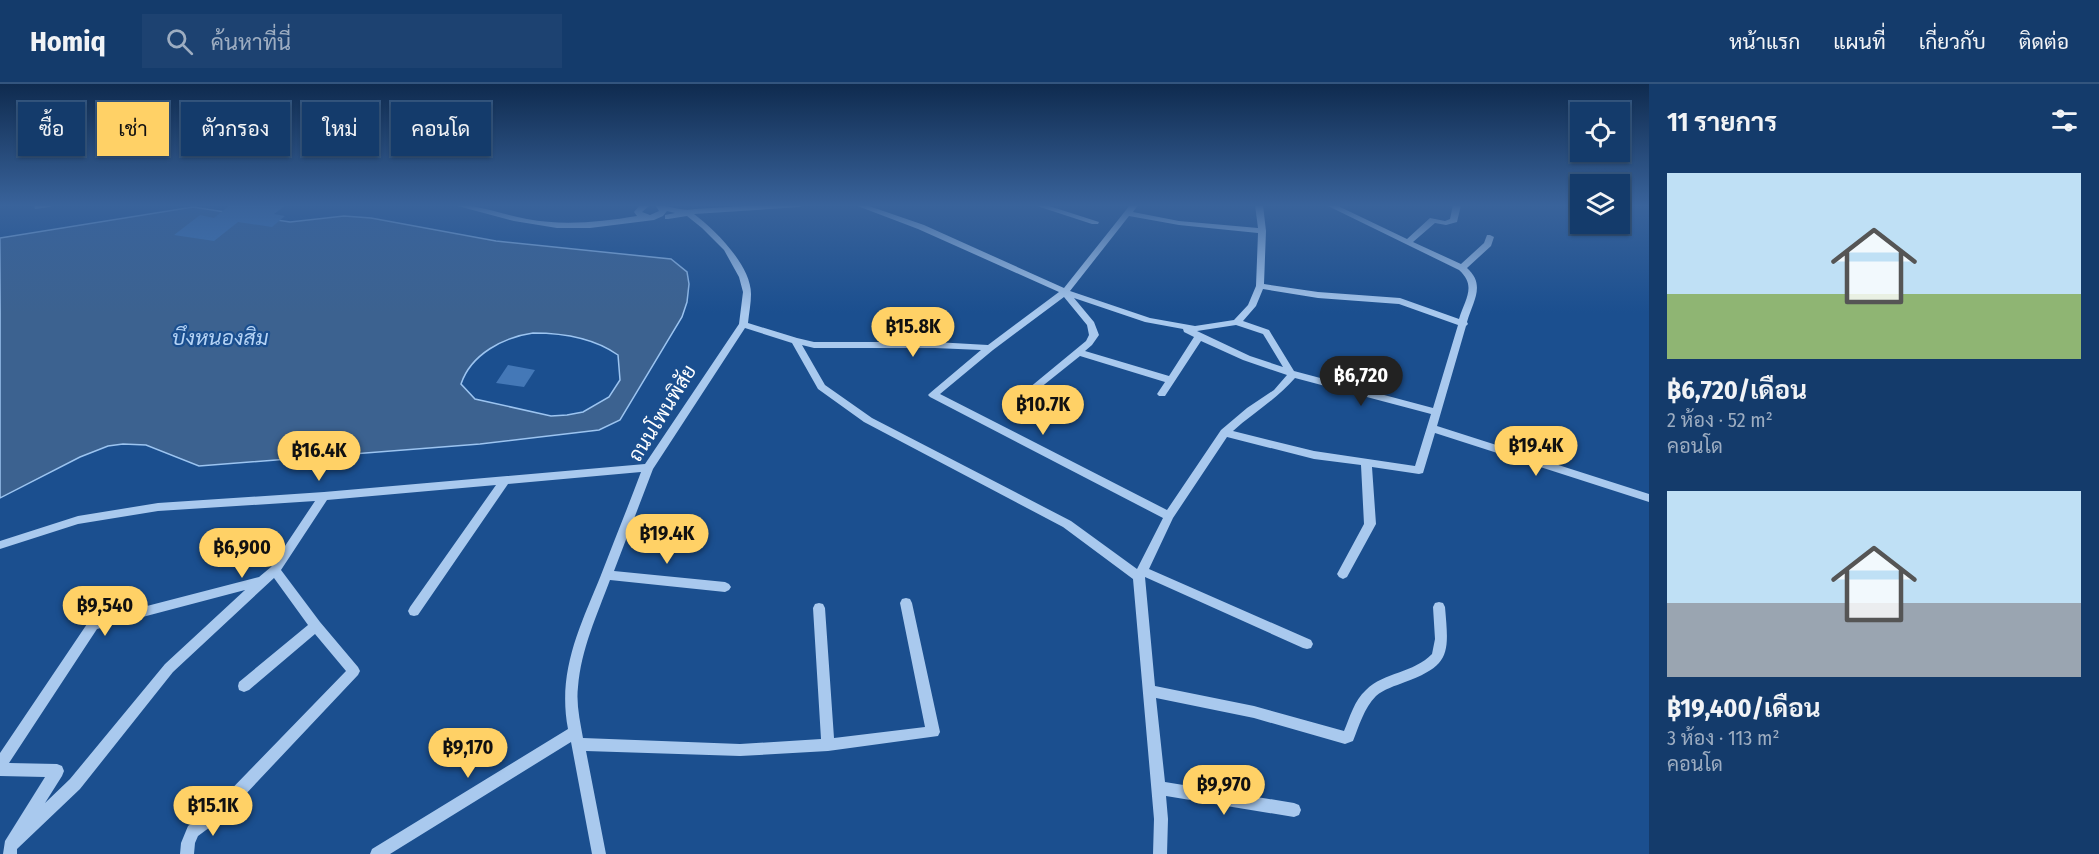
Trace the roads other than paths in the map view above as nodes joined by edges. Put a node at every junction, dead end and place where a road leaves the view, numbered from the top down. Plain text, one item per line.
1 (720, 241) edge
2 (952, 241) edge
3 (1105, 241) edge
4 (1262, 241) edge
5 (1489, 241) edge
6 (1408, 242) edge
7 (1462, 268) junction
8 (1260, 286) junction
9 (1065, 292) junction
10 (1237, 322) junction
11 (742, 324) junction
12 (1464, 324) junction
13 (1184, 328) junction
14 (1199, 337) junction
15 (795, 342) junction
16 (990, 348) junction
17 (1078, 352) junction
18 (1292, 375) junction
19 (1171, 380) junction
20 (1032, 390) dead end
21 (1162, 394) dead end
22 (1437, 412) junction
23 (1432, 428) junction
24 (1225, 434) junction
25 (1366, 463) junction
26 (648, 468) junction
27 (505, 480) junction
28 (324, 496) junction
29 (1649, 498) edge
30 (1169, 516) junction
31 (0, 545) edge
32 (275, 570) junction
33 (607, 574) junction
34 (1140, 574) junction
35 (1343, 574) dead end
36 (261, 582) junction
37 (725, 587) dead end
38 (906, 603) dead end
39 (1439, 607) dead end
40 (819, 608) dead end
41 (414, 611) dead end
42 (316, 626) junction
43 (1306, 644) dead end
44 (244, 686) dead end
45 (1149, 691) junction
46 (576, 738) junction
47 (828, 745) junction
48 (0, 767) edge
49 (1158, 788) junction
50 (1294, 810) dead end
51 (10, 850) edge
52 (187, 854) edge
53 (377, 854) edge
54 (599, 854) edge
55 (1160, 854) edge

1 - 11 street, ถนนโพนพิสัย
2 - 9 street
3 - 9 street
4 - 8 street
5 - 7 street
6 - 7 street
7 - 12 street
8 - 10 street
8 - 12 street
9 - 13 street
9 - 16 street
9 - 17 street
10 - 13 street
10 - 18 street
11 - 15 street
11 - 26 street, ถนนโพนพิสัย
12 - 22 street
13 - 14 street
14 - 18 street
14 - 19 street
15 - 16 street
15 - 34 street
16 - 30 street
17 - 19 street
17 - 20 street
18 - 22 street
18 - 24 street
19 - 21 street
22 - 23 street
23 - 25 street
23 - 29 street
24 - 25 street
24 - 30 street
25 - 35 street
26 - 27 street
26 - 33 street, ถนนโพนพิสัย
27 - 28 street
27 - 41 street
28 - 31 street
28 - 32 street
30 - 34 street
32 - 36 street
32 - 42 street
33 - 37 street
33 - 46 street, ถนนโพนพิสัย
34 - 43 street
34 - 45 street
36 - 48 street
36 - 51 street
38 - 47 street
39 - 45 street
40 - 47 street
42 - 44 street
42 - 52 street
45 - 49 street
46 - 47 street
46 - 53 street
46 - 54 street, ถนนโพนพิสัย
48 - 51 street
49 - 50 street
49 - 55 street

